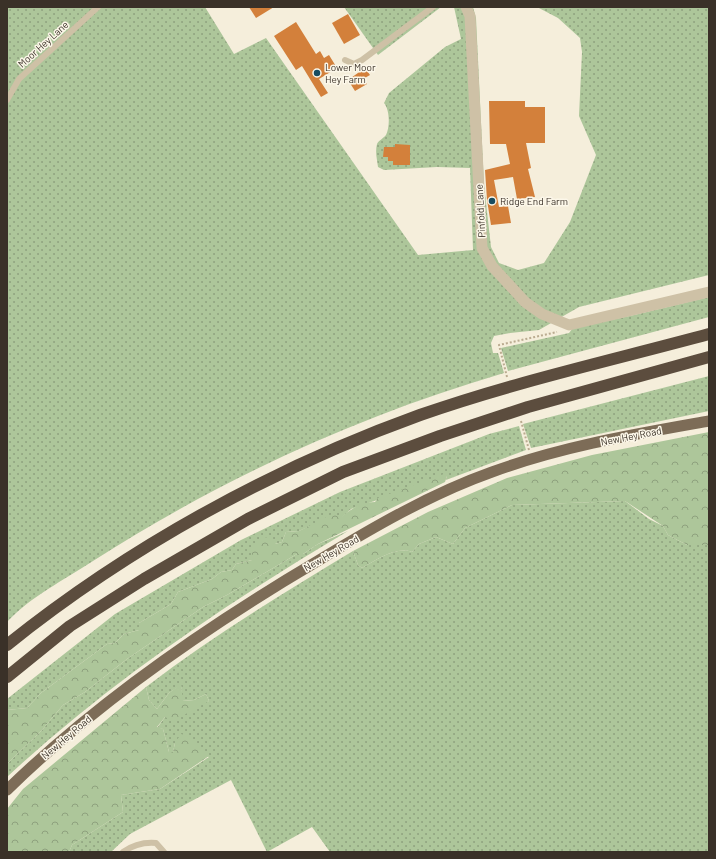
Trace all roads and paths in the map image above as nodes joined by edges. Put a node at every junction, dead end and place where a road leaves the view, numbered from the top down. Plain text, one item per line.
1 (98, 7) edge
2 (433, 7) edge
3 (466, 7) edge
4 (345, 60) dead end
5 (7, 100) edge
6 (709, 292) edge
7 (569, 325) junction
8 (709, 334) edge
9 (500, 351) dead end
10 (709, 357) edge
11 (709, 421) edge
12 (7, 645) edge
13 (7, 677) edge
14 (7, 790) edge
15 (123, 852) edge
16 (164, 852) edge

1 - 5 lane, Moor Hey Lane
2 - 4 lane
3 - 7 street, Pinfold Lane
6 - 7 street
7 - 9 path
8 - 12 highway
10 - 13 highway
11 - 14 main road, New Hey Road
15 - 16 lane

